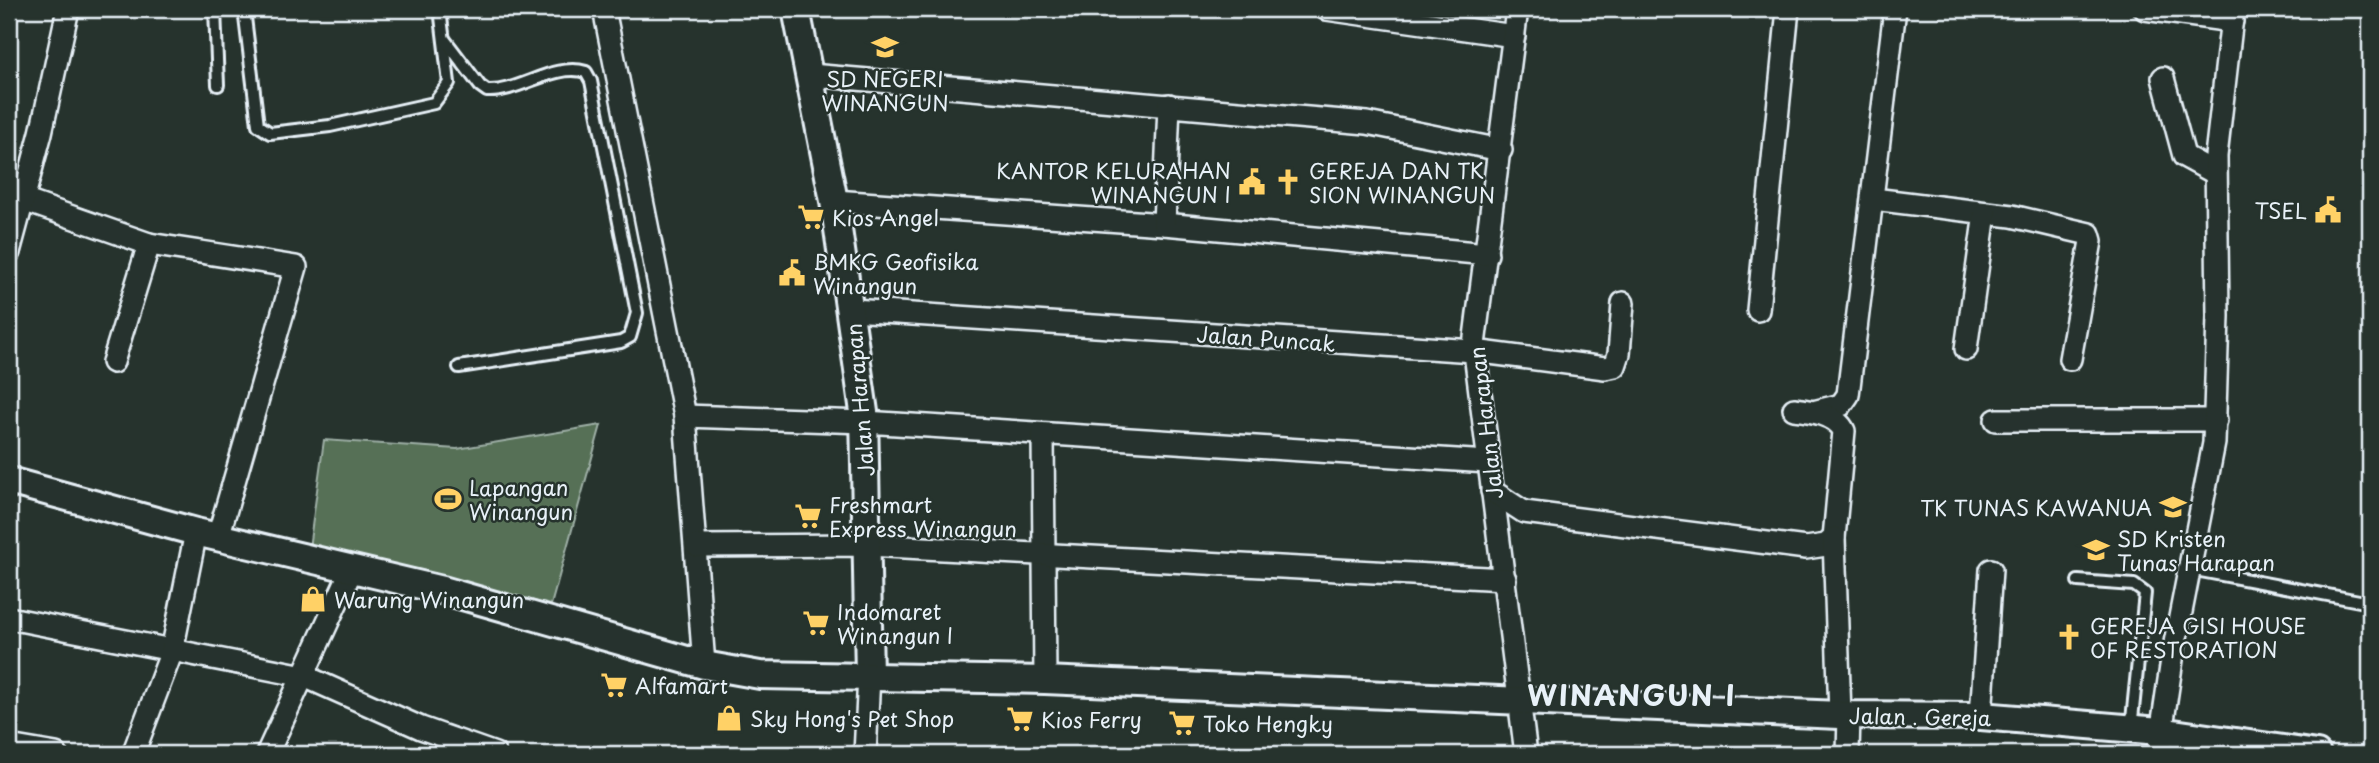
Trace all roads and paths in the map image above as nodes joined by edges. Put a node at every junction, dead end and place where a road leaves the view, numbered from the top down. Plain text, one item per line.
1 (68, 9) edge
2 (215, 9) edge
3 (244, 9) edge
4 (440, 9) edge
5 (604, 9) edge
6 (796, 9) edge
7 (1326, 9) edge
8 (1517, 9) edge
9 (1788, 9) edge
10 (1895, 9) edge
11 (2145, 9) edge
12 (2233, 15) edge
13 (1514, 36) junction
14 (445, 40) junction
15 (810, 75) junction
16 (2163, 78) dead end
17 (218, 85) dead end
18 (1169, 105) junction
19 (1501, 150) junction
20 (2215, 173) junction
21 (16, 197) edge
22 (1873, 199) junction
23 (834, 201) junction
24 (1985, 213) junction
25 (1164, 224) junction
26 (149, 244) junction
27 (9, 252) edge
28 (1487, 254) junction
29 (1623, 303) dead end
30 (852, 310) junction
31 (1758, 310) dead end
32 (1966, 349) dead end
33 (1474, 351) junction
34 (2070, 359) dead end
35 (113, 362) dead end
36 (459, 367) dead end
37 (1794, 409) dead end
38 (1817, 411) junction
39 (685, 416) junction
40 (1996, 420) dead end
41 (2216, 420) junction
42 (865, 422) junction
43 (1043, 435) junction
44 (1488, 462) junction
45 (9, 481) edge
46 (1493, 491) junction
47 (1524, 512) junction
48 (1499, 530) junction
49 (207, 534) junction
50 (1834, 538) junction
51 (868, 545) junction
52 (697, 546) junction
53 (1045, 554) junction
54 (352, 569) junction
55 (2190, 569) junction
56 (1992, 570) dead end
57 (1505, 579) junction
58 (2078, 581) dead end
59 (2370, 603) edge
60 (9, 618) edge
61 (172, 650) junction
62 (704, 665) junction
63 (304, 676) junction
64 (869, 676) junction
65 (1045, 680) junction
66 (1521, 702) junction
67 (1844, 714) junction
68 (1980, 716) junction
69 (2131, 729) junction
70 (2159, 743) edge
71 (9, 746) edge
72 (464, 750) edge
73 (56, 754) edge
74 (133, 754) edge
75 (267, 754) edge
76 (495, 754) edge
77 (865, 754) edge
78 (1526, 754) edge
79 (1848, 754) edge
80 (2317, 754) edge

1 - 21 street
2 - 17 lane
3 - 14 lane
4 - 14 lane
5 - 39 street
6 - 15 street, Jalan Harapan
7 - 13 street
8 - 13 street, Jalan Harapan
9 - 31 street
10 - 22 street
11 - 12 street
12 - 20 street
13 - 19 street, Jalan Harapan
14 - 36 lane
15 - 18 street
15 - 23 street, Jalan Harapan
16 - 20 street
18 - 19 street
18 - 25 street
19 - 28 street, Jalan Harapan
20 - 41 street
21 - 26 street
21 - 27 street
22 - 24 street
22 - 38 street
23 - 25 street
23 - 30 street, Jalan Harapan
24 - 32 street
24 - 34 street
25 - 28 street
26 - 35 street
26 - 49 street
28 - 33 street, Jalan Harapan
29 - 33 street, Jalan Puncak
30 - 33 street, Jalan Puncak
30 - 42 street, Jalan Harapan
33 - 44 street, Jalan Harapan
37 - 38 street
38 - 50 street
39 - 42 street
39 - 52 street
40 - 41 street
41 - 55 street
42 - 43 street
42 - 51 street, Jalan Harapan
43 - 44 street
43 - 53 street
44 - 46 street, Jalan Harapan
45 - 49 street, Jalan . Gereja
46 - 47 street
46 - 48 street, Jalan Harapan
47 - 48 street
47 - 50 street
48 - 57 street, Jalan Harapan
49 - 54 street, Jalan . Gereja
49 - 61 street
50 - 67 street
51 - 52 street
51 - 53 street
51 - 64 street, Jalan Harapan
52 - 62 street
53 - 57 street
53 - 65 street
54 - 62 street, Jalan . Gereja
54 - 63 street
55 - 59 lane
55 - 70 street
56 - 68 street
57 - 66 street, Jalan Harapan
58 - 69 lane
60 - 61 street
61 - 63 street
61 - 74 street
62 - 64 street, Jalan . Gereja
63 - 72 street
63 - 75 street
64 - 65 street, Jalan . Gereja
64 - 77 street, Jalan Harapan
65 - 66 street, Jalan . Gereja
66 - 67 street, Jalan . Gereja
66 - 78 street, Jalan Harapan
67 - 68 street, Jalan . Gereja
67 - 79 street
68 - 69 street, Jalan . Gereja
69 - 70 street, Jalan . Gereja
70 - 80 street, Jalan . Gereja
71 - 73 street
72 - 76 street

